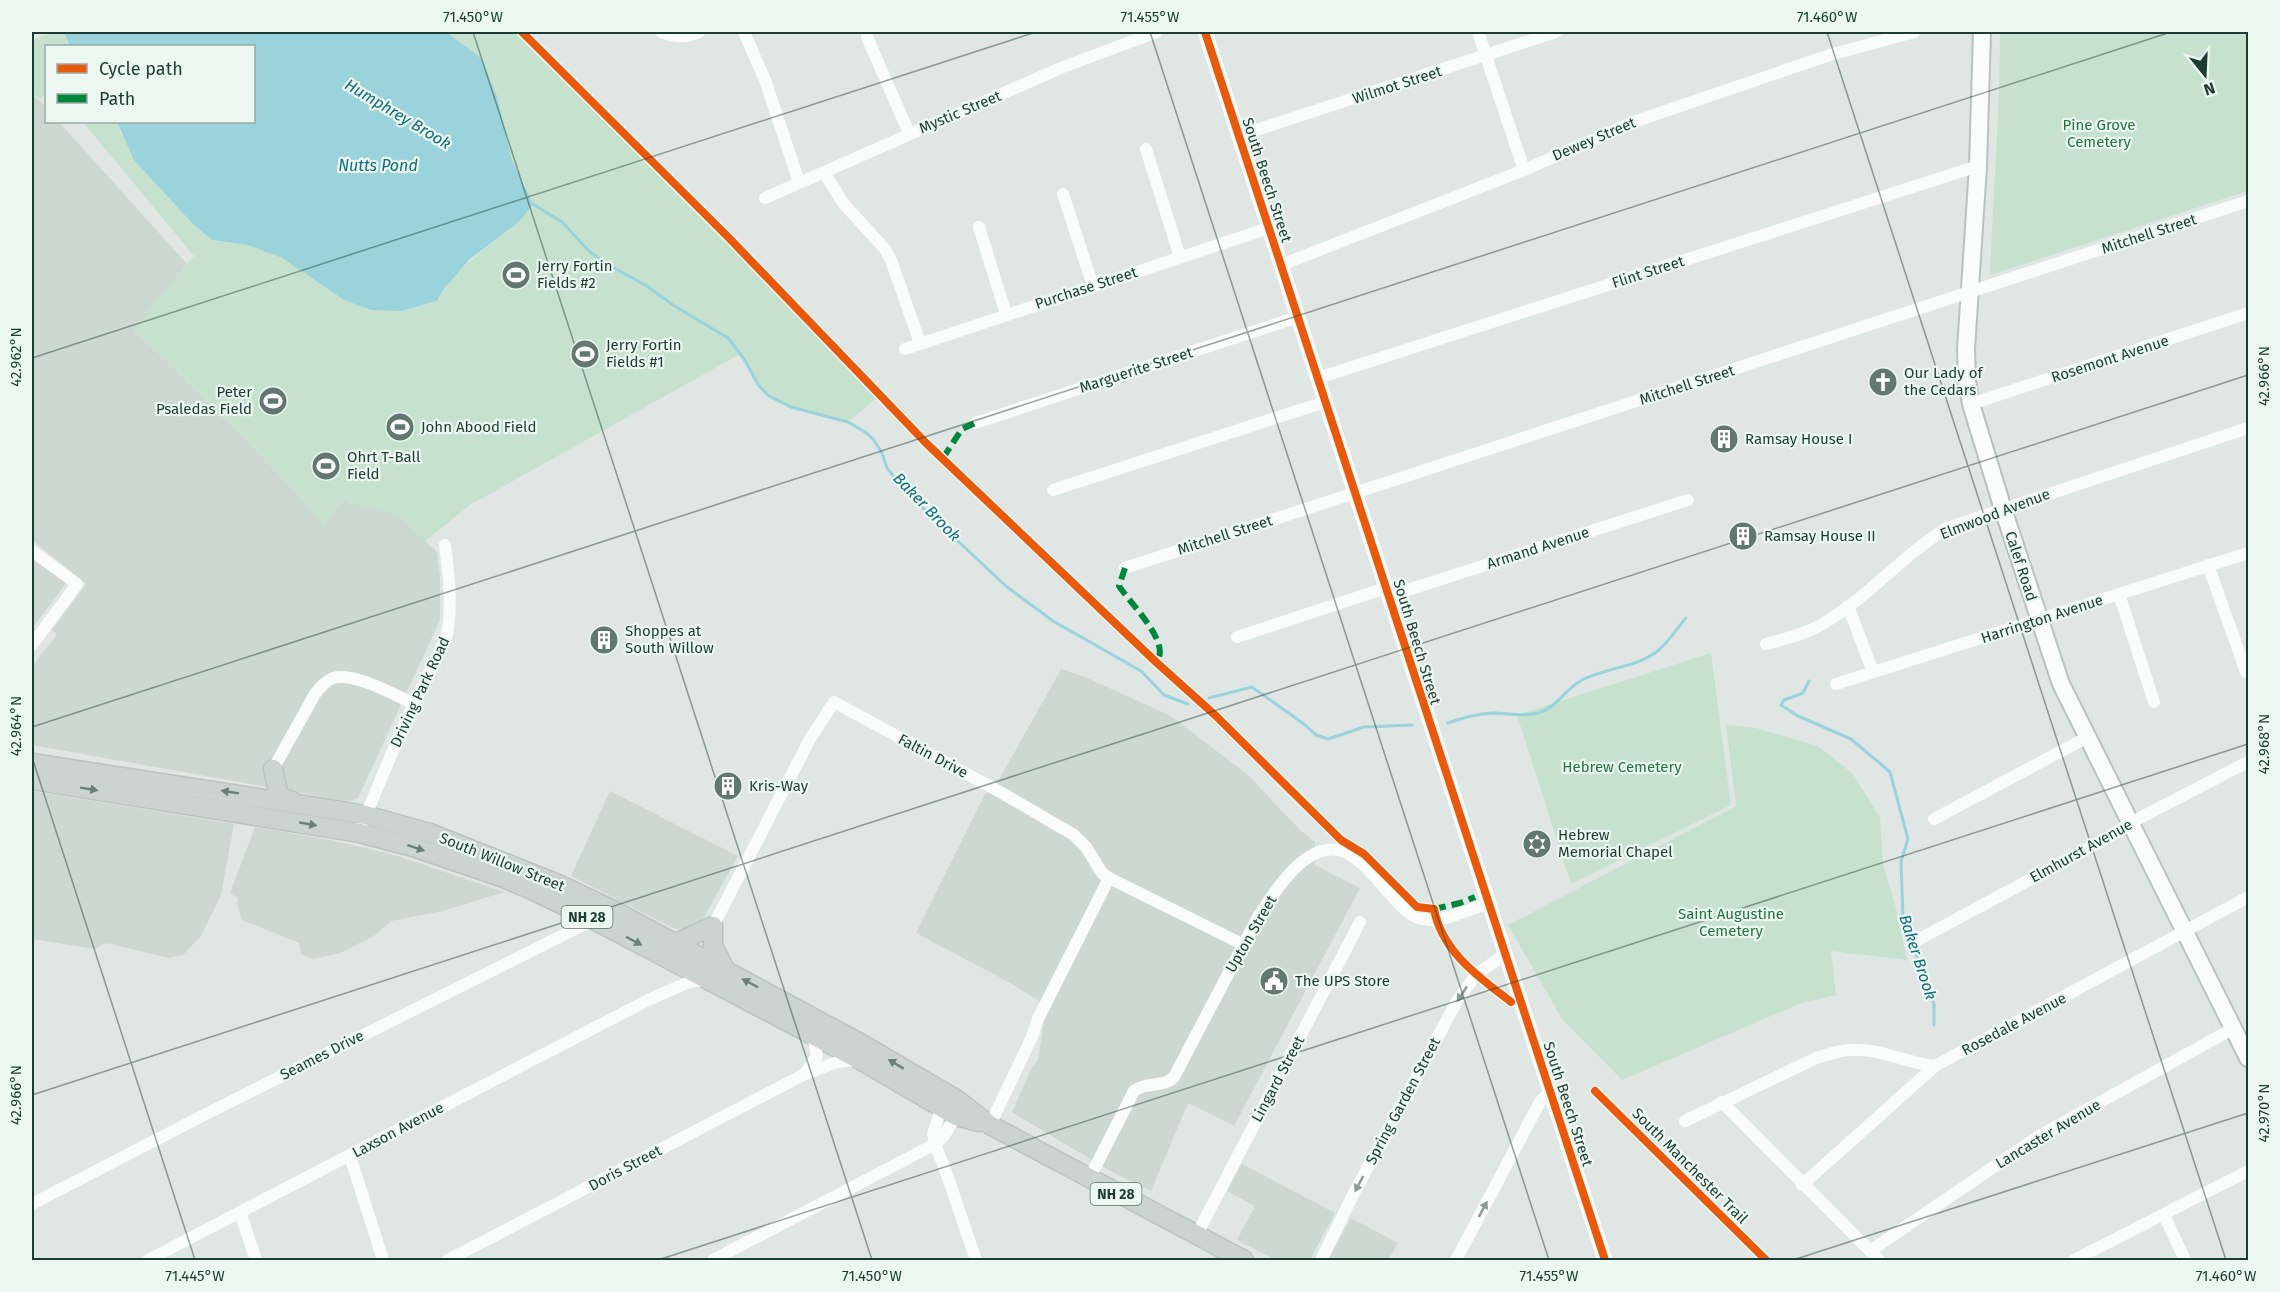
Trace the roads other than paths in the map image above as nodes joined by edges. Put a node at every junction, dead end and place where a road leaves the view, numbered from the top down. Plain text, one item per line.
1 (661, 32) edge
2 (699, 32) edge
3 (744, 32) edge
4 (1157, 32) edge
5 (1205, 32) edge
6 (1478, 32) edge
7 (1556, 32) edge
8 (1914, 32) edge
9 (1982, 32) edge
10 (867, 37) dead end
11 (1487, 56) junction
12 (909, 134) junction
13 (1238, 135) junction
14 (1146, 149) dead end
15 (1978, 166) junction
16 (1524, 170) junction
17 (824, 172) junction
18 (798, 182) junction
19 (1063, 194) dead end
20 (765, 198) dead end
21 (2248, 201) edge
22 (979, 227) dead end
23 (1269, 228) junction
24 (1180, 257) junction
25 (1281, 265) junction
26 (1094, 286) junction
27 (1970, 292) junction
28 (2248, 313) edge
29 (1006, 314) junction
30 (1298, 317) junction
31 (920, 343) junction
32 (905, 349) dead end
33 (1318, 378) junction
34 (1325, 402) junction
35 (1971, 404) junction
36 (975, 423) dead end
37 (2248, 428) edge
38 (1053, 490) dead end
39 (1356, 492) junction
40 (1688, 500) dead end
41 (2003, 509) junction
42 (445, 545) dead end
43 (32, 551) edge
44 (2248, 553) edge
45 (2208, 566) junction
46 (1125, 568) dead end
47 (1387, 592) junction
48 (2119, 594) junction
49 (1848, 606) junction
50 (2039, 621) junction
51 (1237, 637) dead end
52 (1766, 644) dead end
53 (32, 645) edge
54 (1873, 672) junction
55 (2246, 672) dead end
56 (1836, 684) dead end
57 (2154, 702) dead end
58 (415, 704) junction
59 (2086, 738) junction
60 (32, 761) edge
61 (2248, 762) edge
62 (273, 769) junction
63 (32, 780) edge
64 (258, 797) junction
65 (296, 803) junction
66 (365, 815) junction
67 (1934, 819) dead end
68 (2130, 823) junction
69 (360, 833) junction
70 (1109, 878) junction
71 (2248, 897) edge
72 (1488, 904) junction
73 (613, 910) junction
74 (594, 920) junction
75 (1360, 922) dead end
76 (713, 926) junction
77 (2184, 932) junction
78 (1914, 942) dead end
79 (675, 943) junction
80 (1244, 945) junction
81 (1504, 955) junction
82 (692, 963) junction
83 (726, 971) junction
84 (708, 980) junction
85 (648, 1000) junction
86 (2239, 1030) junction
87 (813, 1035) junction
88 (2248, 1058) edge
89 (860, 1060) junction
90 (1935, 1066) junction
91 (803, 1075) junction
92 (1550, 1091) junction
93 (1722, 1102) junction
94 (951, 1105) junction
95 (1685, 1121) dead end
96 (990, 1125) junction
97 (934, 1144) junction
98 (350, 1156) junction
99 (2248, 1171) edge
100 (1089, 1179) junction
101 (1802, 1185) junction
102 (32, 1204) edge
103 (240, 1212) junction
104 (2164, 1215) junction
105 (1196, 1236) junction
106 (1874, 1256) edge
107 (148, 1260) edge
108 (256, 1260) edge
109 (383, 1260) edge
110 (448, 1260) edge
111 (713, 1260) edge
112 (976, 1260) edge
113 (1244, 1260) edge
114 (1321, 1260) edge
115 (1456, 1260) edge
116 (1605, 1260) edge
117 (2074, 1260) edge
118 (2185, 1260) edge

1 - 2 street
3 - 18 street
4 - 12 street, Mystic Street
5 - 13 street, South Beech Street
6 - 11 street
7 - 11 street, Wilmot Street
8 - 16 street, Dewey Street
9 - 15 main road, Calef Road
10 - 12 street
11 - 13 street, Wilmot Street
11 - 16 street
12 - 17 street, Mystic Street
13 - 23 street, South Beech Street
14 - 24 street
15 - 27 main road, Calef Road
15 - 33 street, Flint Street
16 - 25 street, Dewey Street
17 - 18 street, Mystic Street
17 - 31 street
18 - 20 street, Mystic Street
19 - 26 street
21 - 27 street, Mitchell Street
22 - 29 street
23 - 24 street, Purchase Street
23 - 25 street, South Beech Street
24 - 26 street, Purchase Street
25 - 30 street, South Beech Street
26 - 29 street, Purchase Street
27 - 35 main road, Calef Road
27 - 39 street, Mitchell Street
28 - 35 street, Rosemont Avenue
29 - 31 street, Purchase Street
30 - 33 street, South Beech Street
30 - 36 street, Marguerite Street
31 - 32 street, Purchase Street
33 - 34 street, South Beech Street
34 - 38 street
34 - 39 street, South Beech Street
35 - 41 main road, Calef Road
37 - 41 street, Elmwood Avenue
39 - 46 street, Mitchell Street
39 - 47 street, South Beech Street
40 - 47 street, Armand Avenue
41 - 49 street, Elmwood Avenue
41 - 50 main road, Calef Road
42 - 58 street, Driving Park Road
43 - 53 street
44 - 45 street, Harrington Avenue
45 - 48 street, Harrington Avenue
45 - 55 street
47 - 51 street, Armand Avenue
47 - 72 street, South Beech Street
48 - 50 street, Harrington Avenue
48 - 57 street
49 - 52 street, Elmwood Avenue
49 - 54 street
50 - 54 street, Harrington Avenue
50 - 59 main road, Calef Road
54 - 56 street, Harrington Avenue
58 - 62 street
58 - 66 street, Driving Park Road
59 - 67 street
59 - 68 main road, Calef Road
64 -> 60 main road, South Willow Street / NH 28
61 - 68 street, Elmhurst Avenue
62 - 64 main road
62 - 65 main road
63 -> 69 main road, South Willow Street / NH 28
64 - 65 main road, South Willow Street / NH 28
65 - 66 main road, South Willow Street / NH 28
66 - 69 street, Driving Park Road
66 - 73 main road, South Willow Street / NH 28
68 - 77 main road, Calef Road
68 - 78 street, Elmhurst Avenue
69 -> 74 main road, South Willow Street / NH 28
70 - 76 street, Faltin Drive
70 - 80 street, Faltin Drive
70 - 96 street
71 - 77 street, Rosedale Avenue
72 - 80 street, Upton Street
72 - 81 street, South Beech Street
73 - 74 street, Seames Drive
73 - 79 main road, South Willow Street / NH 28
74 -> 82 main road, South Willow Street / NH 28
74 - 102 street, Seames Drive
75 - 105 street, Lingard Street
76 - 79 main road
76 - 83 main road
77 - 86 main road, Calef Road
77 - 90 street, Rosedale Avenue
79 - 82 main road, South Willow Street / NH 28
80 - 100 street, Upton Street
81 - 92 street, South Beech Street
81 -> 114 street, Spring Garden Street
82 - 83 main road, South Willow Street / NH 28
82 - 84 main road, South Willow Street / NH 28
82 - 85 street, Laxson Avenue
94 -> 83 main road, South Willow Street / NH 28
84 - 85 street, Laxson Avenue
84 - 87 main road, South Willow Street / NH 28
85 - 98 street, Laxson Avenue
86 - 88 main road, Calef Road
86 - 106 street, Lancaster Avenue
87 - 89 main road, South Willow Street / NH 28
87 - 91 street
89 - 91 street, Doris Street
89 - 94 main road, South Willow Street / NH 28
90 - 93 street
90 - 101 street, Rosedale Avenue
91 - 110 street, Doris Street
115 -> 92 street
92 - 116 street, South Beech Street
93 - 95 street
93 - 101 street
94 - 96 main road, South Willow Street / NH 28
94 - 97 street
94 - 97 street
96 - 100 main road, South Willow Street / NH 28
97 - 111 street
97 - 112 street
98 - 103 street, Laxson Avenue
98 - 109 street
99 - 104 street
100 - 105 main road, South Willow Street / NH 28
101 - 106 street
103 - 107 street, Laxson Avenue
103 - 108 street
104 - 117 street
104 - 118 street
105 - 113 main road, South Willow Street / NH 28

